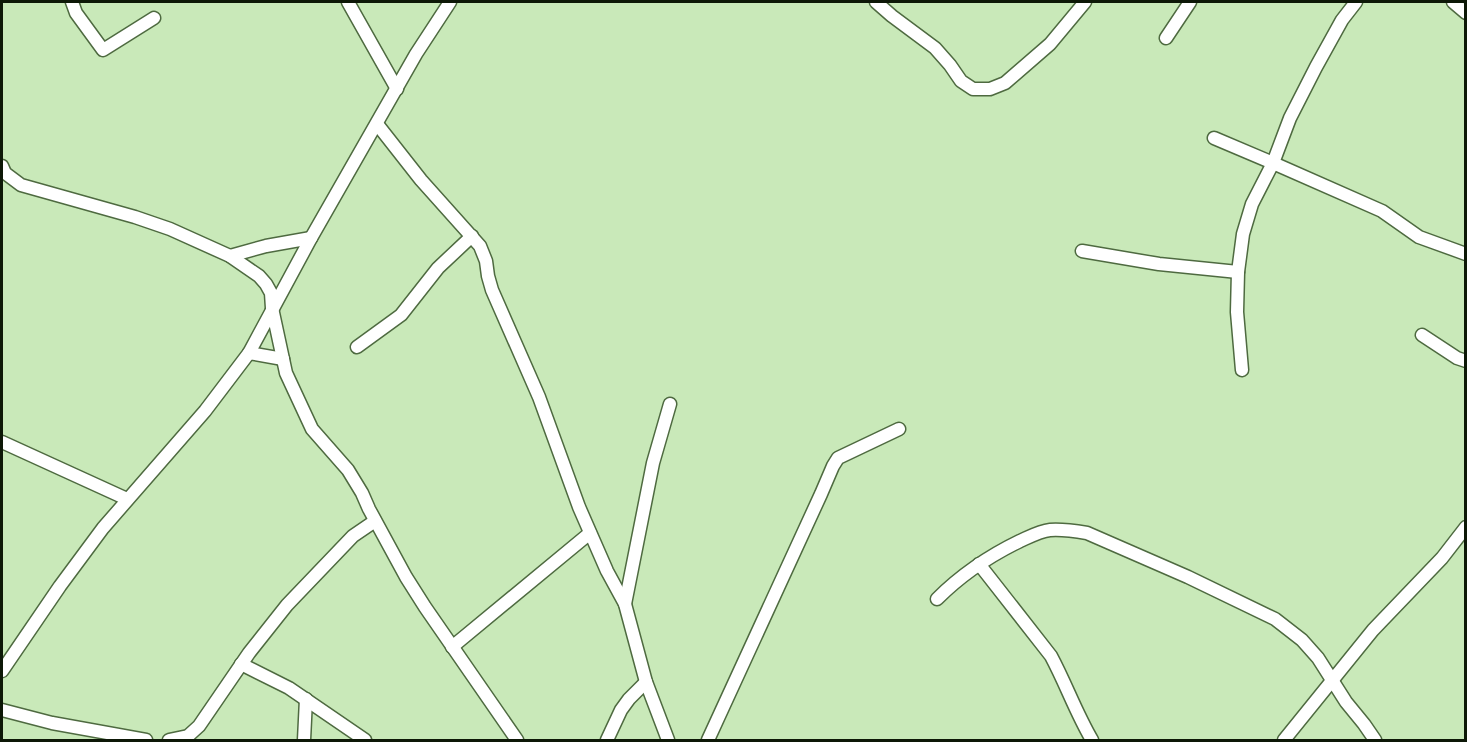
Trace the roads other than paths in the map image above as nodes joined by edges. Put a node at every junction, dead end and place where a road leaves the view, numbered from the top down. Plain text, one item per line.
1 (72, 2) edge
2 (348, 2) edge
3 (450, 2) edge
4 (876, 2) edge
5 (1085, 2) edge
6 (1190, 2) edge
7 (1356, 2) edge
8 (1453, 2) edge
9 (1466, 13) edge
10 (154, 18) dead end
11 (1166, 38) dead end
12 (397, 89) junction
13 (377, 124) junction
14 (1214, 138) dead end
15 (1273, 162) junction
16 (2, 166) edge
17 (472, 236) junction
18 (311, 237) junction
19 (1082, 251) dead end
20 (1466, 254) edge
21 (230, 255) junction
22 (1238, 272) junction
23 (272, 308) junction
24 (1422, 335) dead end
25 (357, 347) dead end
26 (249, 353) junction
27 (282, 359) junction
28 (1466, 361) edge
29 (1242, 370) dead end
30 (670, 404) dead end
31 (899, 429) dead end
32 (2, 442) edge
33 (127, 499) junction
34 (375, 521) junction
35 (1466, 527) edge
36 (590, 533) junction
37 (979, 564) junction
38 (937, 599) dead end
39 (625, 604) junction
40 (452, 647) junction
41 (241, 664) junction
42 (2, 671) edge
43 (1332, 680) junction
44 (646, 682) junction
45 (306, 699) junction
46 (2, 710) edge
47 (146, 741) edge
48 (169, 741) edge
49 (304, 741) edge
50 (365, 741) edge
51 (517, 741) edge
52 (607, 741) edge
53 (668, 741) edge
54 (708, 741) edge
55 (1092, 741) edge
56 (1284, 741) edge
57 (1375, 741) edge

1 - 10 street
2 - 12 street
3 - 12 street
4 - 5 street
6 - 11 street
7 - 15 street
8 - 9 street
12 - 13 street
13 - 17 street
13 - 18 street
14 - 15 street
15 - 20 street
15 - 22 street
16 - 21 street
17 - 25 street
17 - 36 street
18 - 21 street
18 - 23 street
19 - 22 street
21 - 23 street
22 - 29 street
23 - 26 street
23 - 27 street
24 - 28 street
26 - 27 street
26 - 33 street
27 - 34 street
30 - 39 street
31 - 54 street
32 - 33 street
33 - 42 street
34 - 40 street
34 - 41 street
35 - 43 street
36 - 39 street
36 - 40 street
37 - 38 street
37 - 43 street
37 - 55 street
39 - 44 street
40 - 51 street
41 - 45 street
41 - 48 street
43 - 56 street
43 - 57 street
44 - 52 street
44 - 53 street
45 - 49 street
45 - 50 street
46 - 47 street

